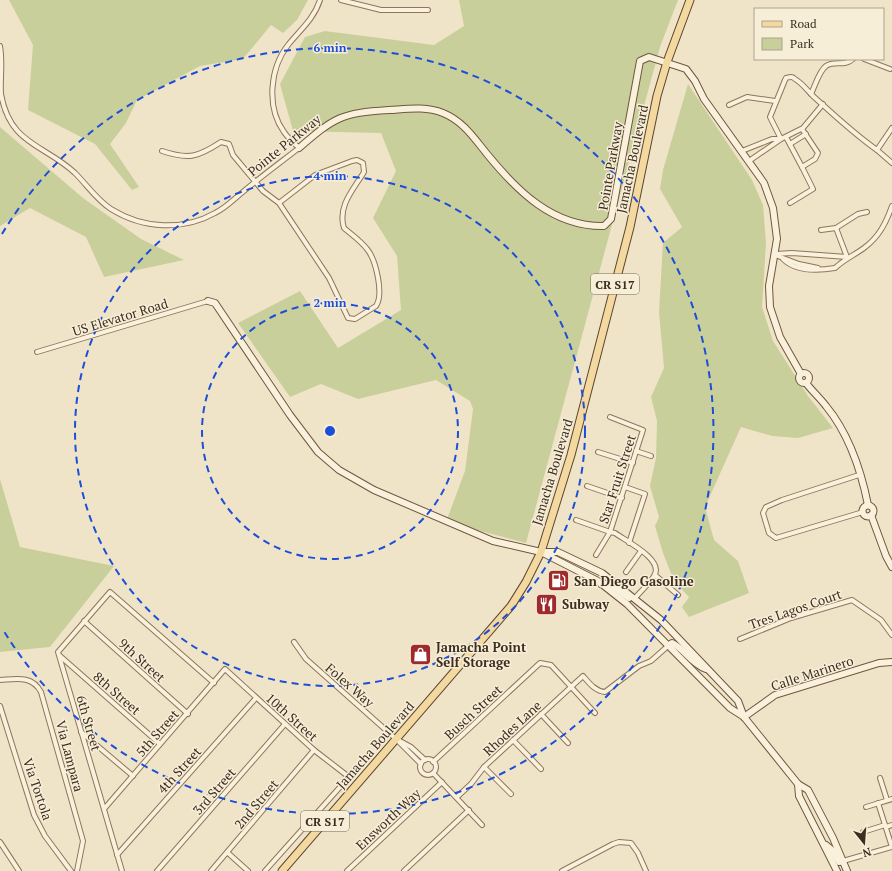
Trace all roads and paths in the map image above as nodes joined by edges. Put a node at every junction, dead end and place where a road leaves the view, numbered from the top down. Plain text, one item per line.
1 (320, 0) edge
2 (341, 0) edge
3 (690, 0) edge
4 (428, 10) dead end
5 (0, 46) edge
6 (851, 60) edge
7 (866, 60) edge
8 (667, 62) junction
9 (890, 70) dead end
10 (811, 94) junction
11 (775, 101) junction
12 (823, 104) junction
13 (729, 105) dead end
14 (892, 128) edge
15 (802, 129) junction
16 (806, 134) junction
17 (783, 138) junction
18 (764, 142) junction
19 (790, 144) junction
20 (299, 148) junction
21 (768, 149) junction
22 (877, 150) junction
23 (742, 151) junction
24 (162, 152) dead end
25 (749, 161) junction
26 (892, 163) edge
27 (802, 167) junction
28 (256, 181) junction
29 (279, 203) junction
30 (790, 203) dead end
31 (892, 206) edge
32 (867, 212) dead end
33 (836, 228) junction
34 (821, 230) dead end
35 (775, 254) junction
36 (846, 258) junction
37 (208, 301) joint
38 (37, 352) dead end
39 (610, 418) dead end
40 (636, 451) junction
41 (598, 452) dead end
42 (651, 456) dead end
43 (633, 463) junction
44 (859, 475) junction
45 (587, 486) dead end
46 (625, 487) junction
47 (622, 498) junction
48 (868, 505) junction
49 (863, 512) junction
50 (871, 515) junction
51 (576, 520) dead end
52 (610, 532) junction
53 (629, 543) junction
54 (641, 551) junction
55 (540, 552) junction
56 (596, 555) dead end
57 (892, 567) edge
58 (626, 572) dead end
59 (655, 575) junction
60 (601, 584) junction
61 (678, 595) dead end
62 (635, 598) junction
63 (84, 621) junction
64 (892, 635) edge
65 (740, 639) dead end
66 (294, 642) dead end
67 (669, 645) junction
68 (60, 656) junction
69 (892, 662) edge
70 (225, 669) joint
71 (708, 669) junction
72 (0, 680) edge
73 (214, 683) junction
74 (571, 687) junction
75 (256, 698) junction
76 (0, 706) edge
77 (595, 713) dead end
78 (188, 714) junction
79 (541, 714) junction
80 (744, 717) junction
81 (286, 724) junction
82 (80, 732) junction
83 (396, 739) junction
84 (513, 740) junction
85 (568, 743) dead end
86 (160, 744) junction
87 (314, 750) junction
88 (425, 760) junction
89 (433, 762) junction
90 (420, 764) junction
91 (484, 767) junction
92 (541, 769) dead end
93 (433, 773) junction
94 (132, 776) junction
95 (880, 778) dead end
96 (442, 782) junction
97 (798, 784) junction
98 (510, 794) dead end
99 (457, 797) junction
100 (892, 799) edge
101 (887, 800) junction
102 (878, 803) junction
103 (866, 807) dead end
104 (104, 809) junction
105 (469, 810) junction
106 (482, 825) dead end
107 (892, 825) edge
108 (886, 826) junction
109 (863, 832) dead end
110 (0, 842) edge
111 (824, 844) junction
112 (892, 847) edge
113 (228, 853) junction
114 (117, 855) junction
115 (843, 861) junction
116 (19, 871) edge
117 (70, 871) edge
118 (77, 871) edge
119 (122, 871) edge
120 (157, 871) edge
121 (211, 871) edge
122 (248, 871) edge
123 (265, 871) edge
124 (282, 871) edge
125 (347, 871) edge
126 (404, 871) edge
127 (562, 871) edge
128 (646, 871) edge
129 (836, 871) edge
130 (847, 871) edge

1 - 20 street
2 - 4 street
3 - 8 main road, Jamacha Boulevard / CR S17
5 - 28 street, Pointe Parkway
6 - 10 street
7 - 9 street
8 - 20 street, Pointe Parkway
8 - 23 street, Pointe Parkway
8 - 55 main road, Jamacha Boulevard / CR S17
10 - 11 street
10 - 12 street
11 - 13 street
11 - 17 street
12 - 15 street
12 - 22 street
14 - 22 street
15 - 16 street
15 - 17 street
16 - 19 street
16 - 27 street
17 - 18 street
17 - 19 street
17 - 21 street
18 - 21 street
18 - 23 street
19 - 27 street
20 - 28 street, Pointe Parkway
21 - 25 street
22 - 26 street
23 - 25 street, Pointe Parkway
24 - 28 street
25 - 35 street, Pointe Parkway
27 - 30 street
28 - 29 street
29 - 29 street
31 - 36 street
32 - 33 street
33 - 34 street
33 - 36 street
35 - 36 street
35 - 36 street
35 - 44 street, Pointe Parkway
37 - 38 street, US Elevator Road
37 - 55 street
39 - 40 street, Star Fruit Street
40 - 42 street
40 - 43 street, Star Fruit Street
41 - 43 street
43 - 46 street, Star Fruit Street
44 - 48 street
44 - 49 street
45 - 47 street
46 - 47 street, Star Fruit Street
46 - 53 street
47 - 52 street, Star Fruit Street
48 - 49 street
48 - 50 street
49 - 50 street
50 - 57 street
51 - 52 street
52 - 53 street, Star Fruit Street
52 - 56 street
53 - 54 street, Star Fruit Street
54 - 58 street
54 - 59 street, Star Fruit Street
55 - 60 street
55 - 62 street
55 - 83 main road, Jamacha Boulevard / CR S17
59 - 61 street
59 - 62 street
60 - 62 street
60 - 67 street
62 - 71 street
63 - 68 street
63 - 73 street
63 - 78 street, 9th Street
64 - 65 street, Tres Lagos Court
66 - 83 street, Folex Way
67 - 71 street
67 - 74 street, Rhodes Lane
67 - 80 street
68 - 82 street, 6th Street
68 - 86 street, 8th Street
69 - 80 street, Calle Marinero
70 - 73 street, 5th Street
70 - 75 street, 10th Street
71 - 80 street
72 - 118 street, Via Lampara
73 - 78 street, 5th Street
74 - 77 street, Busch Street
74 - 79 street, Rhodes Lane
74 - 89 street, Busch Street
75 - 81 street, 10th Street
75 - 114 street, 4th Street
76 - 117 street, Via Tortola
78 - 86 street, 5th Street
79 - 84 street, Rhodes Lane
79 - 85 street
80 - 97 street
81 - 87 street, 10th Street
81 - 120 street, 3rd Street
82 - 94 street
82 - 104 street, 6th Street
83 - 88 street
83 - 90 street
83 - 124 main road, Jamacha Boulevard / CR S17
84 - 91 street, Rhodes Lane
84 - 92 street
86 - 94 street, 5th Street
87 - 113 street, 2nd Street
87 - 123 street, 10th Street
88 - 89 street
88 - 90 street
89 - 93 street
90 - 93 street
91 - 98 street
91 - 99 street, Rhodes Lane
93 - 96 street
94 - 104 street, 5th Street
95 - 101 street
96 - 99 street
96 - 125 street, Ensworth Way
97 - 111 street
97 - 115 street
99 - 105 street
100 - 101 street
101 - 102 street
102 - 103 street
102 - 108 street
104 - 114 street, 6th Street
105 - 106 street
105 - 126 street
107 - 108 street
108 - 109 street
108 - 112 street
110 - 116 street
111 - 115 street
111 - 129 street
112 - 115 street
113 - 121 street, 2nd Street
113 - 122 street
114 - 119 street, 6th Street
115 - 130 street
127 - 128 street

